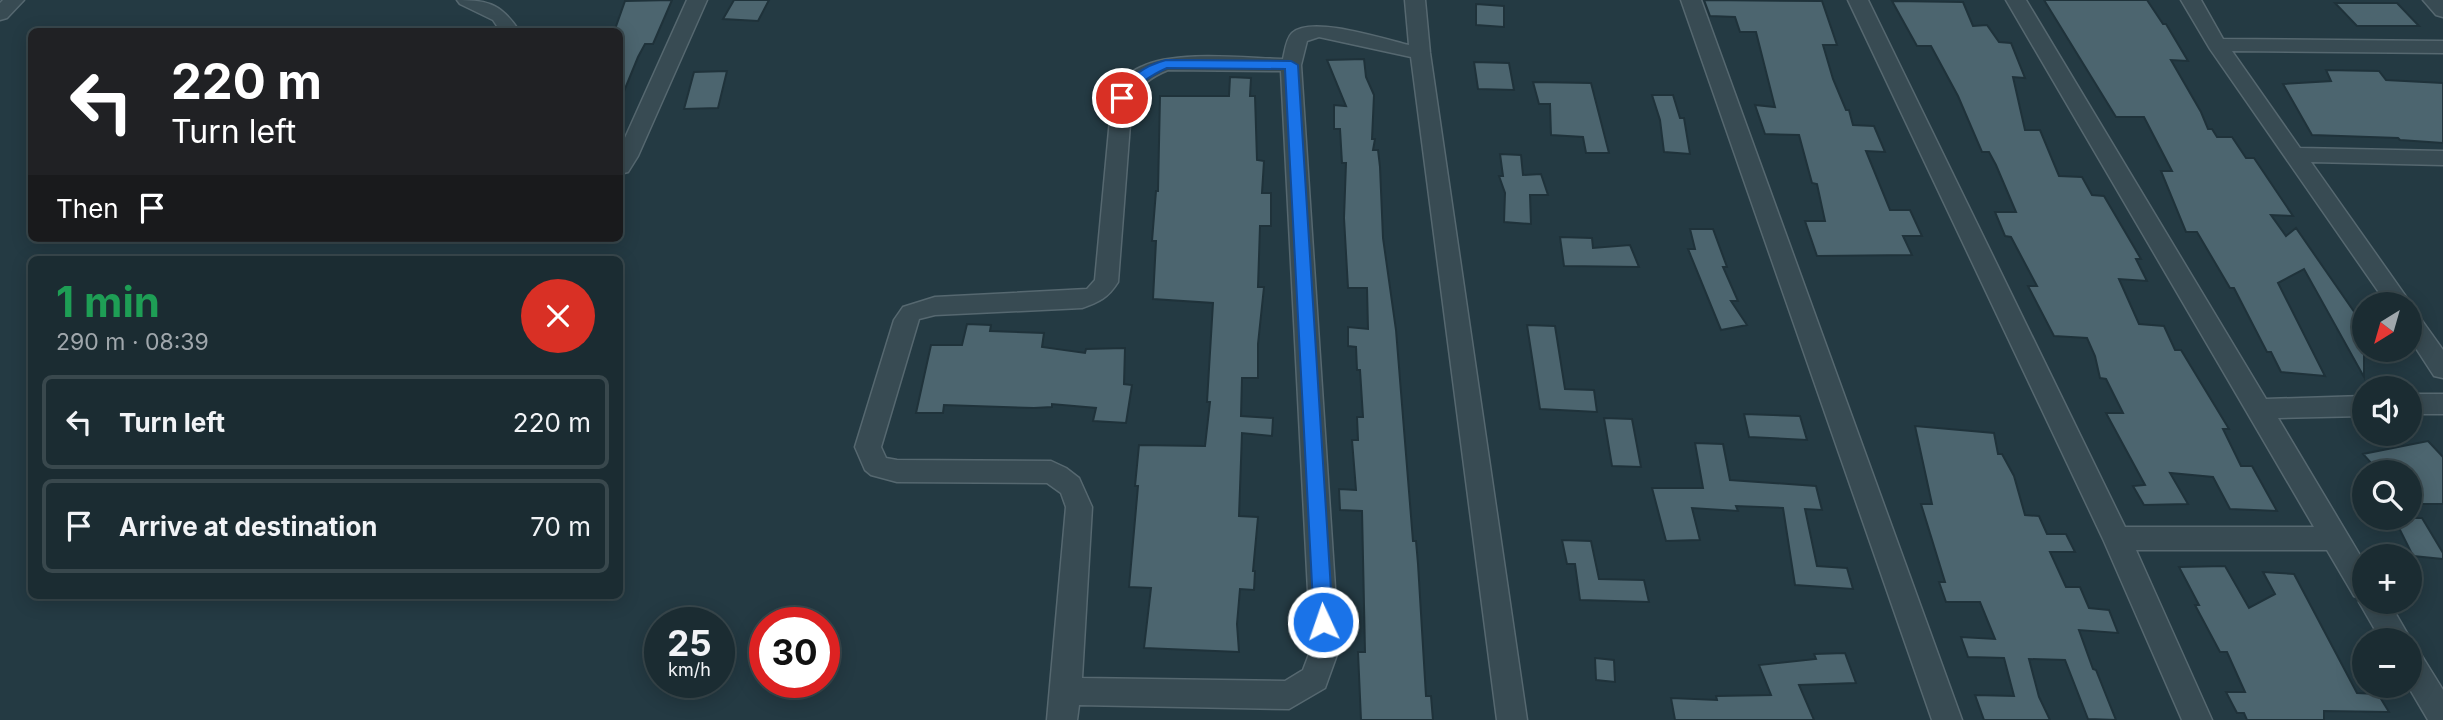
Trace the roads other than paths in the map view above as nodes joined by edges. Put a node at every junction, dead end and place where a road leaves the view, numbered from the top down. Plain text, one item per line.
1 (14, 0) edge
2 (467, 0) edge
3 (697, 0) edge
4 (1415, 0) edge
5 (1690, 0) edge
6 (1858, 0) edge
7 (2016, 0) edge
8 (2191, 0) edge
9 (2433, 0) edge
10 (2443, 11) edge
11 (0, 14) edge
12 (508, 28) edge
13 (2217, 45) junction
14 (2443, 47) edge
15 (1420, 53) junction
16 (1291, 65) junction
17 (2296, 155) junction
18 (2443, 158) edge
19 (623, 162) edge
20 (2391, 292) edge
21 (2422, 338) edge
22 (2443, 369) edge
23 (2422, 404) edge
24 (2443, 404) edge
25 (2352, 406) edge
26 (2257, 409) junction
27 (2334, 538) junction
28 (2117, 539) junction
29 (2352, 567) edge
30 (2422, 682) edge
31 (1066, 691) junction
32 (2443, 717) edge
33 (1062, 720) edge
34 (1512, 720) edge
35 (1947, 720) edge
36 (2197, 720) edge

1 - 11 street
2 - 12 street
3 - 19 street
4 - 15 street
5 - 35 street
6 - 28 street
7 - 26 street
8 - 13 street
9 - 10 street
13 - 14 street
13 - 17 street
15 - 16 street
15 - 34 street
16 - 31 street
16 - 31 street
17 - 18 street
17 - 20 street
21 - 22 street
23 - 24 street
25 - 26 street
26 - 27 street
27 - 28 street
27 - 29 street
28 - 36 street
30 - 32 street
31 - 33 street

